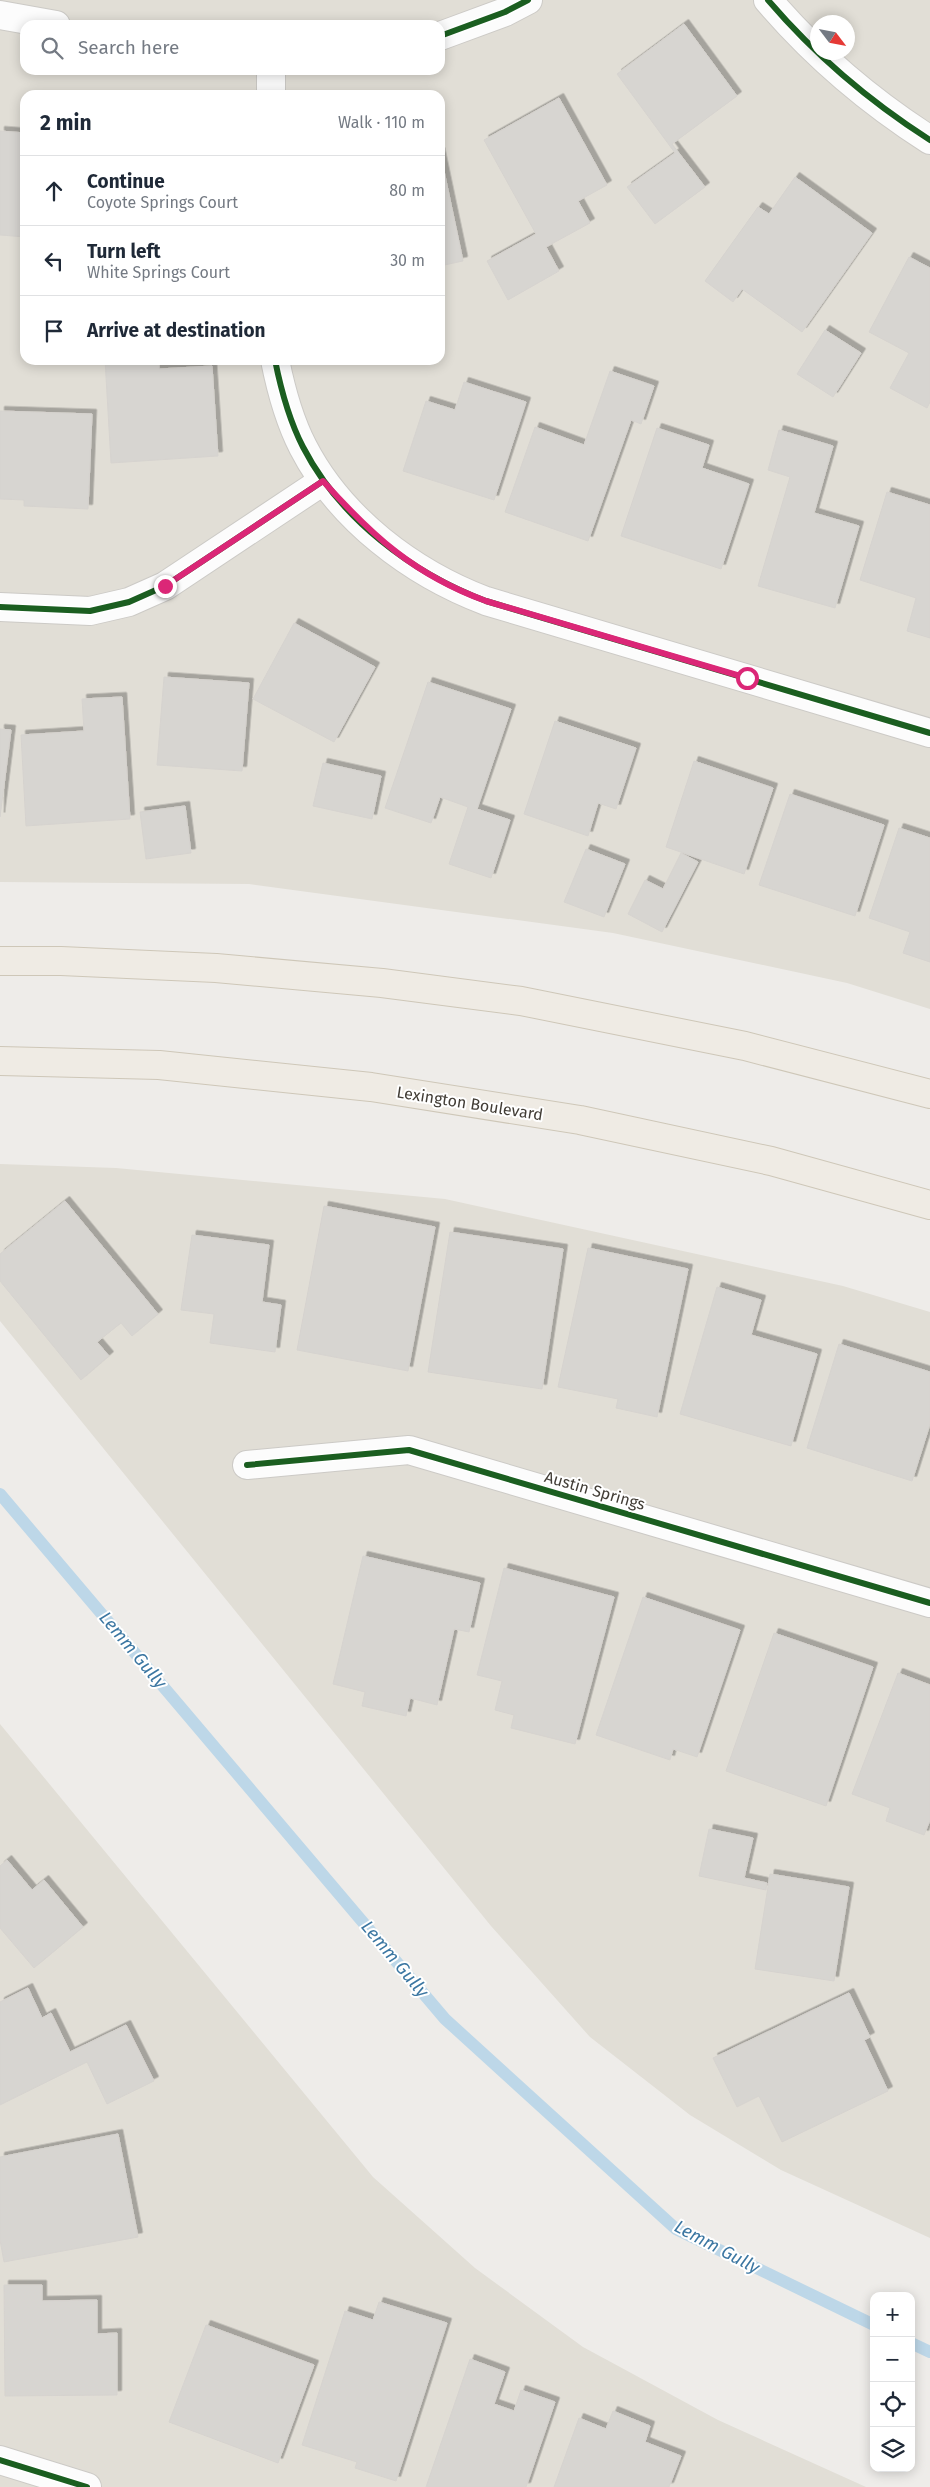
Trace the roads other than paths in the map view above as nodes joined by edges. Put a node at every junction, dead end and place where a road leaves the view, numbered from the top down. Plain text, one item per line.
1 (528, 0) edge
2 (768, 0) edge
3 (0, 15) edge
4 (28, 20) edge
5 (445, 34) edge
6 (271, 75) edge
7 (271, 90) edge
8 (930, 140) edge
9 (276, 365) edge
10 (323, 481) junction
11 (0, 606) edge
12 (930, 733) edge
13 (0, 961) edge
14 (0, 1061) edge
15 (930, 1094) edge
16 (930, 1205) edge
17 (247, 1466) dead end
18 (930, 1602) edge
19 (0, 2460) edge
20 (87, 2487) edge

1 - 5 street
2 - 8 street
3 - 4 street
6 - 7 street
9 - 10 street
10 - 11 street
10 - 12 street
13 - 15 main road
14 - 16 main road, Lexington Boulevard
17 - 18 street, Austin Springs
19 - 20 street

